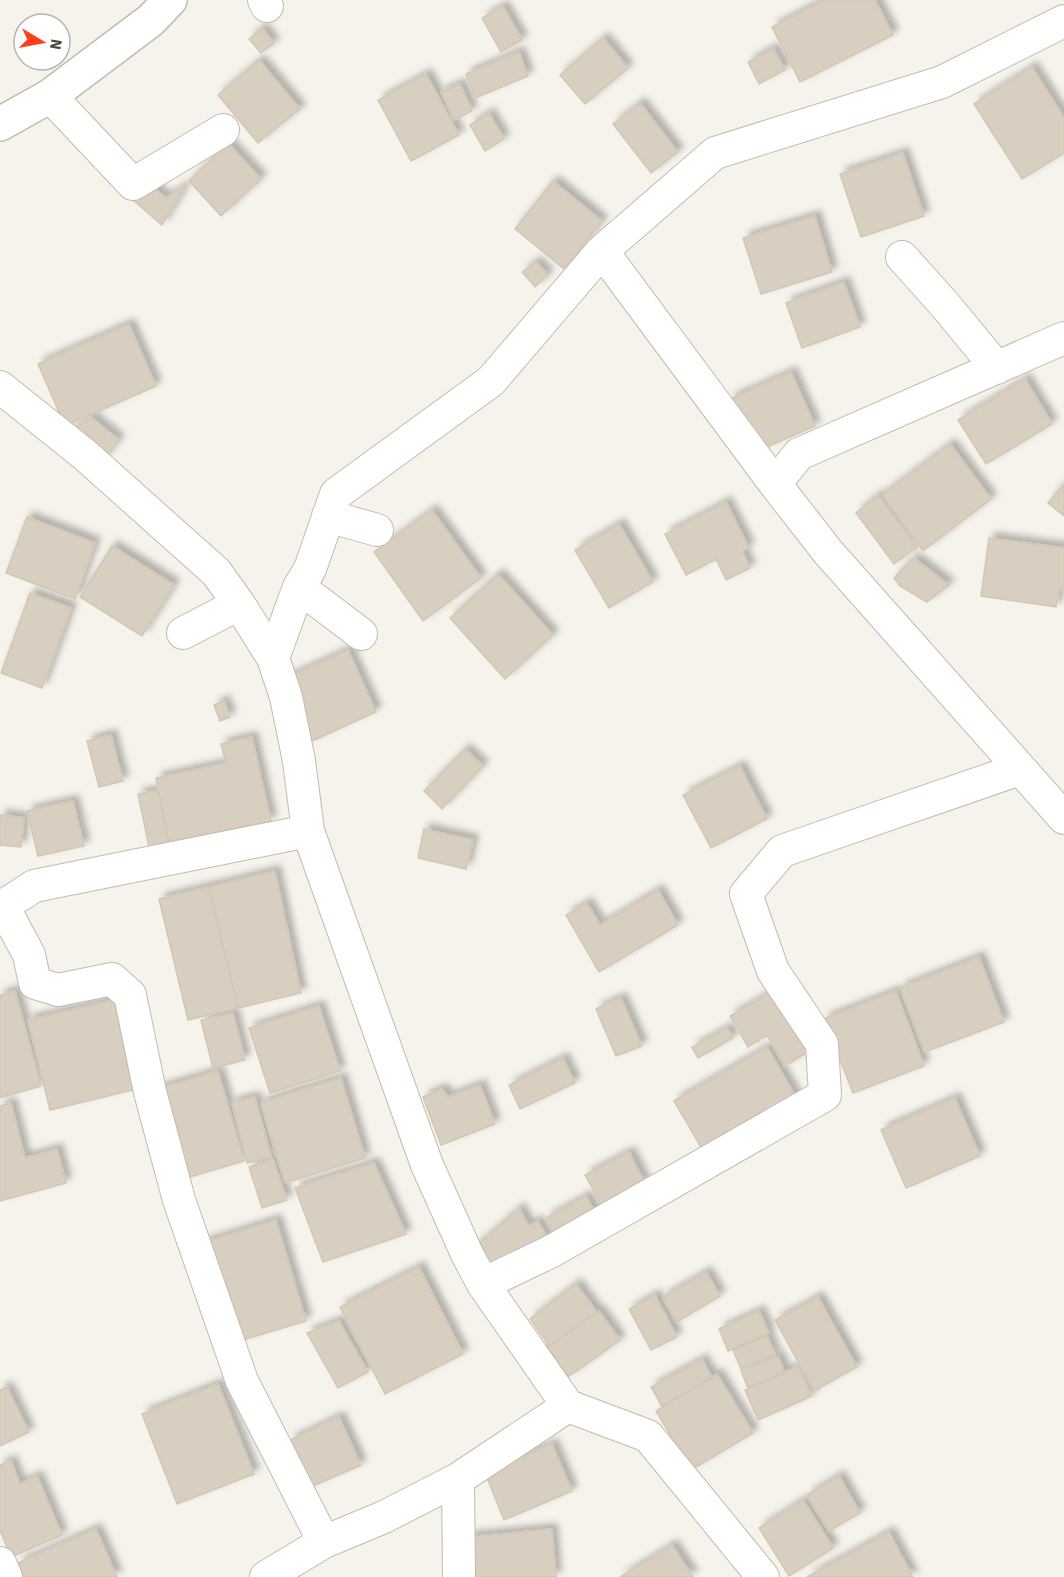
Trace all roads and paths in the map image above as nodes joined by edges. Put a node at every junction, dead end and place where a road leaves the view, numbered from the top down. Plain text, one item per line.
1 (170, 0) edge
2 (1064, 21) edge
3 (50, 96) junction
4 (0, 124) edge
5 (223, 130) dead end
6 (602, 251) junction
7 (902, 257) dead end
8 (1064, 338) edge
9 (997, 368) junction
10 (0, 387) edge
11 (775, 484) junction
12 (328, 516) junction
13 (377, 530) dead end
14 (299, 586) junction
15 (239, 604) junction
16 (183, 633) dead end
17 (361, 634) dead end
18 (273, 658) junction
19 (1020, 769) junction
20 (1064, 818) edge
21 (308, 831) junction
22 (1, 907) edge
23 (483, 1284) junction
24 (568, 1406) junction
25 (458, 1479) junction
26 (324, 1542) junction
27 (0, 1563) edge
28 (6, 1577) edge
29 (266, 1577) edge
30 (459, 1577) edge
31 (763, 1577) edge

1 - 3 street
2 - 6 street
3 - 4 street
3 - 5 street
6 - 11 street
6 - 12 street
7 - 9 street
8 - 9 street
9 - 11 street
10 - 15 street
11 - 19 street
12 - 13 street
12 - 14 street
14 - 17 street
14 - 18 street
15 - 16 street
15 - 18 street
18 - 21 street
19 - 20 street
19 - 23 street
21 - 22 street
21 - 23 street
22 - 26 street
23 - 24 street
24 - 25 street
24 - 31 street
25 - 26 street
25 - 30 street
26 - 29 street
27 - 28 street

